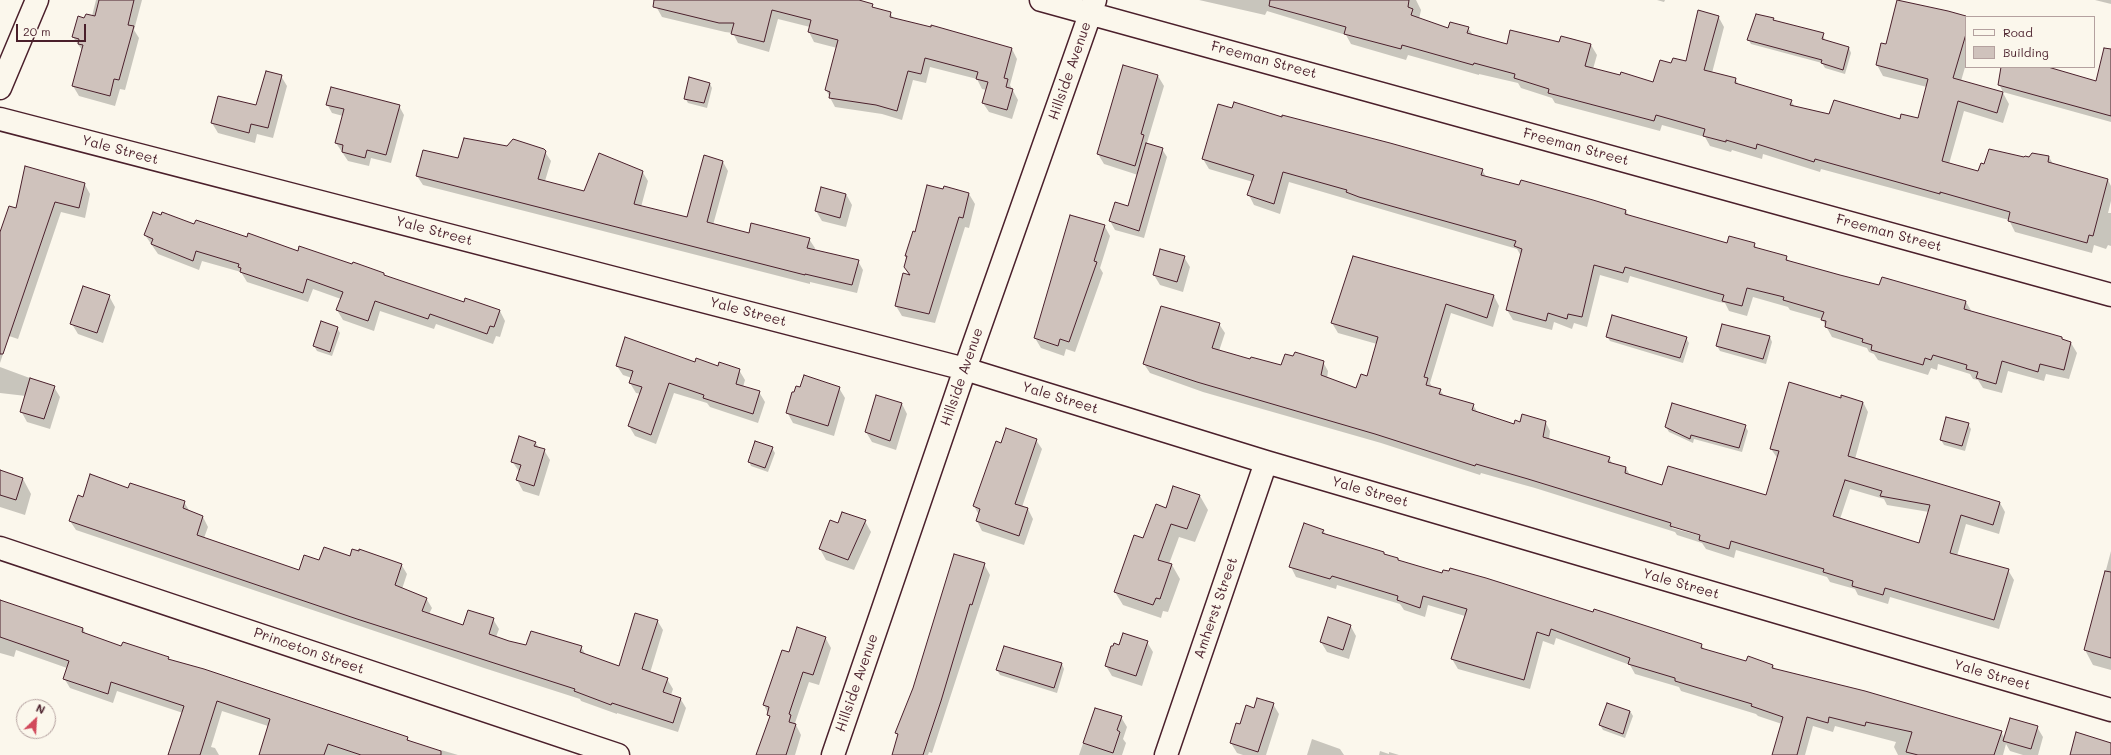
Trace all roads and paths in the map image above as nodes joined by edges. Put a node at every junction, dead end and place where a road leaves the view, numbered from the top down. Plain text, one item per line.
1 (37, 0) edge
2 (1041, 0) edge
3 (1093, 6) edge
4 (0, 88) edge
5 (0, 119) edge
6 (2111, 294) edge
7 (965, 369) junction
8 (1266, 462) junction
9 (0, 548) edge
10 (2111, 710) edge
11 (618, 755) edge
12 (833, 755) edge
13 (1166, 755) edge

1 - 4 street
2 - 3 street, Freeman Street
3 - 6 street, Freeman Street
3 - 7 street, Hillside Avenue
5 - 7 street, Yale Street
7 - 8 street, Yale Street
7 - 12 street, Hillside Avenue
8 - 10 street, Yale Street
8 - 13 street, Amherst Street
9 - 11 street, Princeton Street

